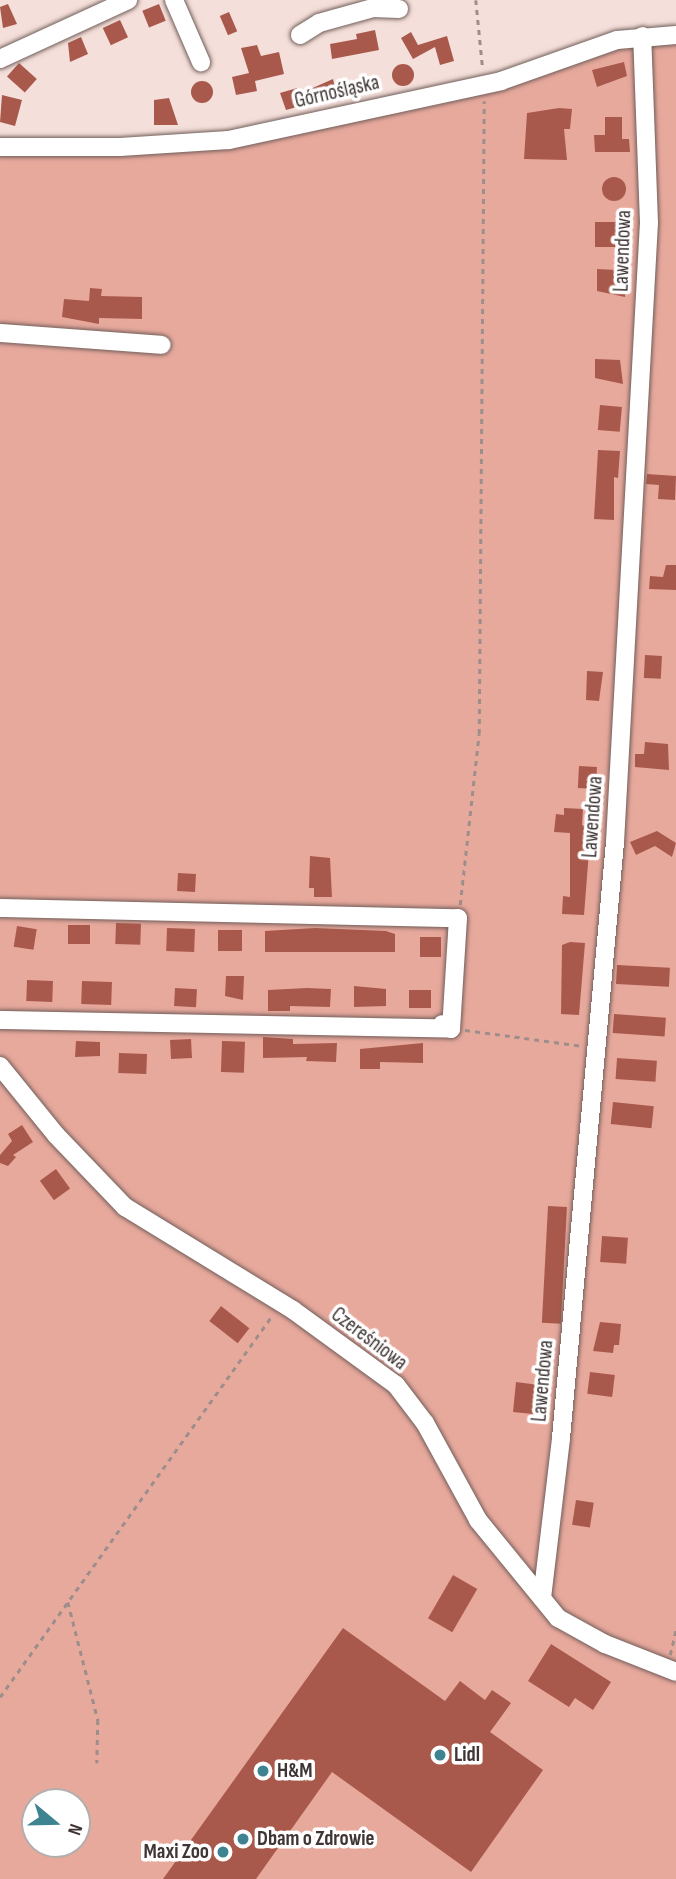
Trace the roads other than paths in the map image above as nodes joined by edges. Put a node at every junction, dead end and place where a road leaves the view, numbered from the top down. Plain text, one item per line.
1 (128, 0) edge
2 (174, 0) edge
3 (370, 4) edge
4 (399, 9) dead end
5 (676, 34) edge
6 (300, 35) dead end
7 (642, 36) junction
8 (0, 59) edge
9 (201, 62) dead end
10 (0, 147) edge
11 (0, 333) edge
12 (162, 345) dead end
13 (0, 908) edge
14 (0, 1020) edge
15 (0, 1066) edge
16 (542, 1598) junction
17 (671, 1670) edge

1 - 8 street
2 - 9 street
3 - 4 street
3 - 6 street
5 - 7 street, Górnośląska
7 - 10 street, Górnośląska
7 - 16 street, Lawendowa
11 - 12 street
13 - 14 street
15 - 16 street, Czereśniowa
16 - 17 street, Czereśniowa

